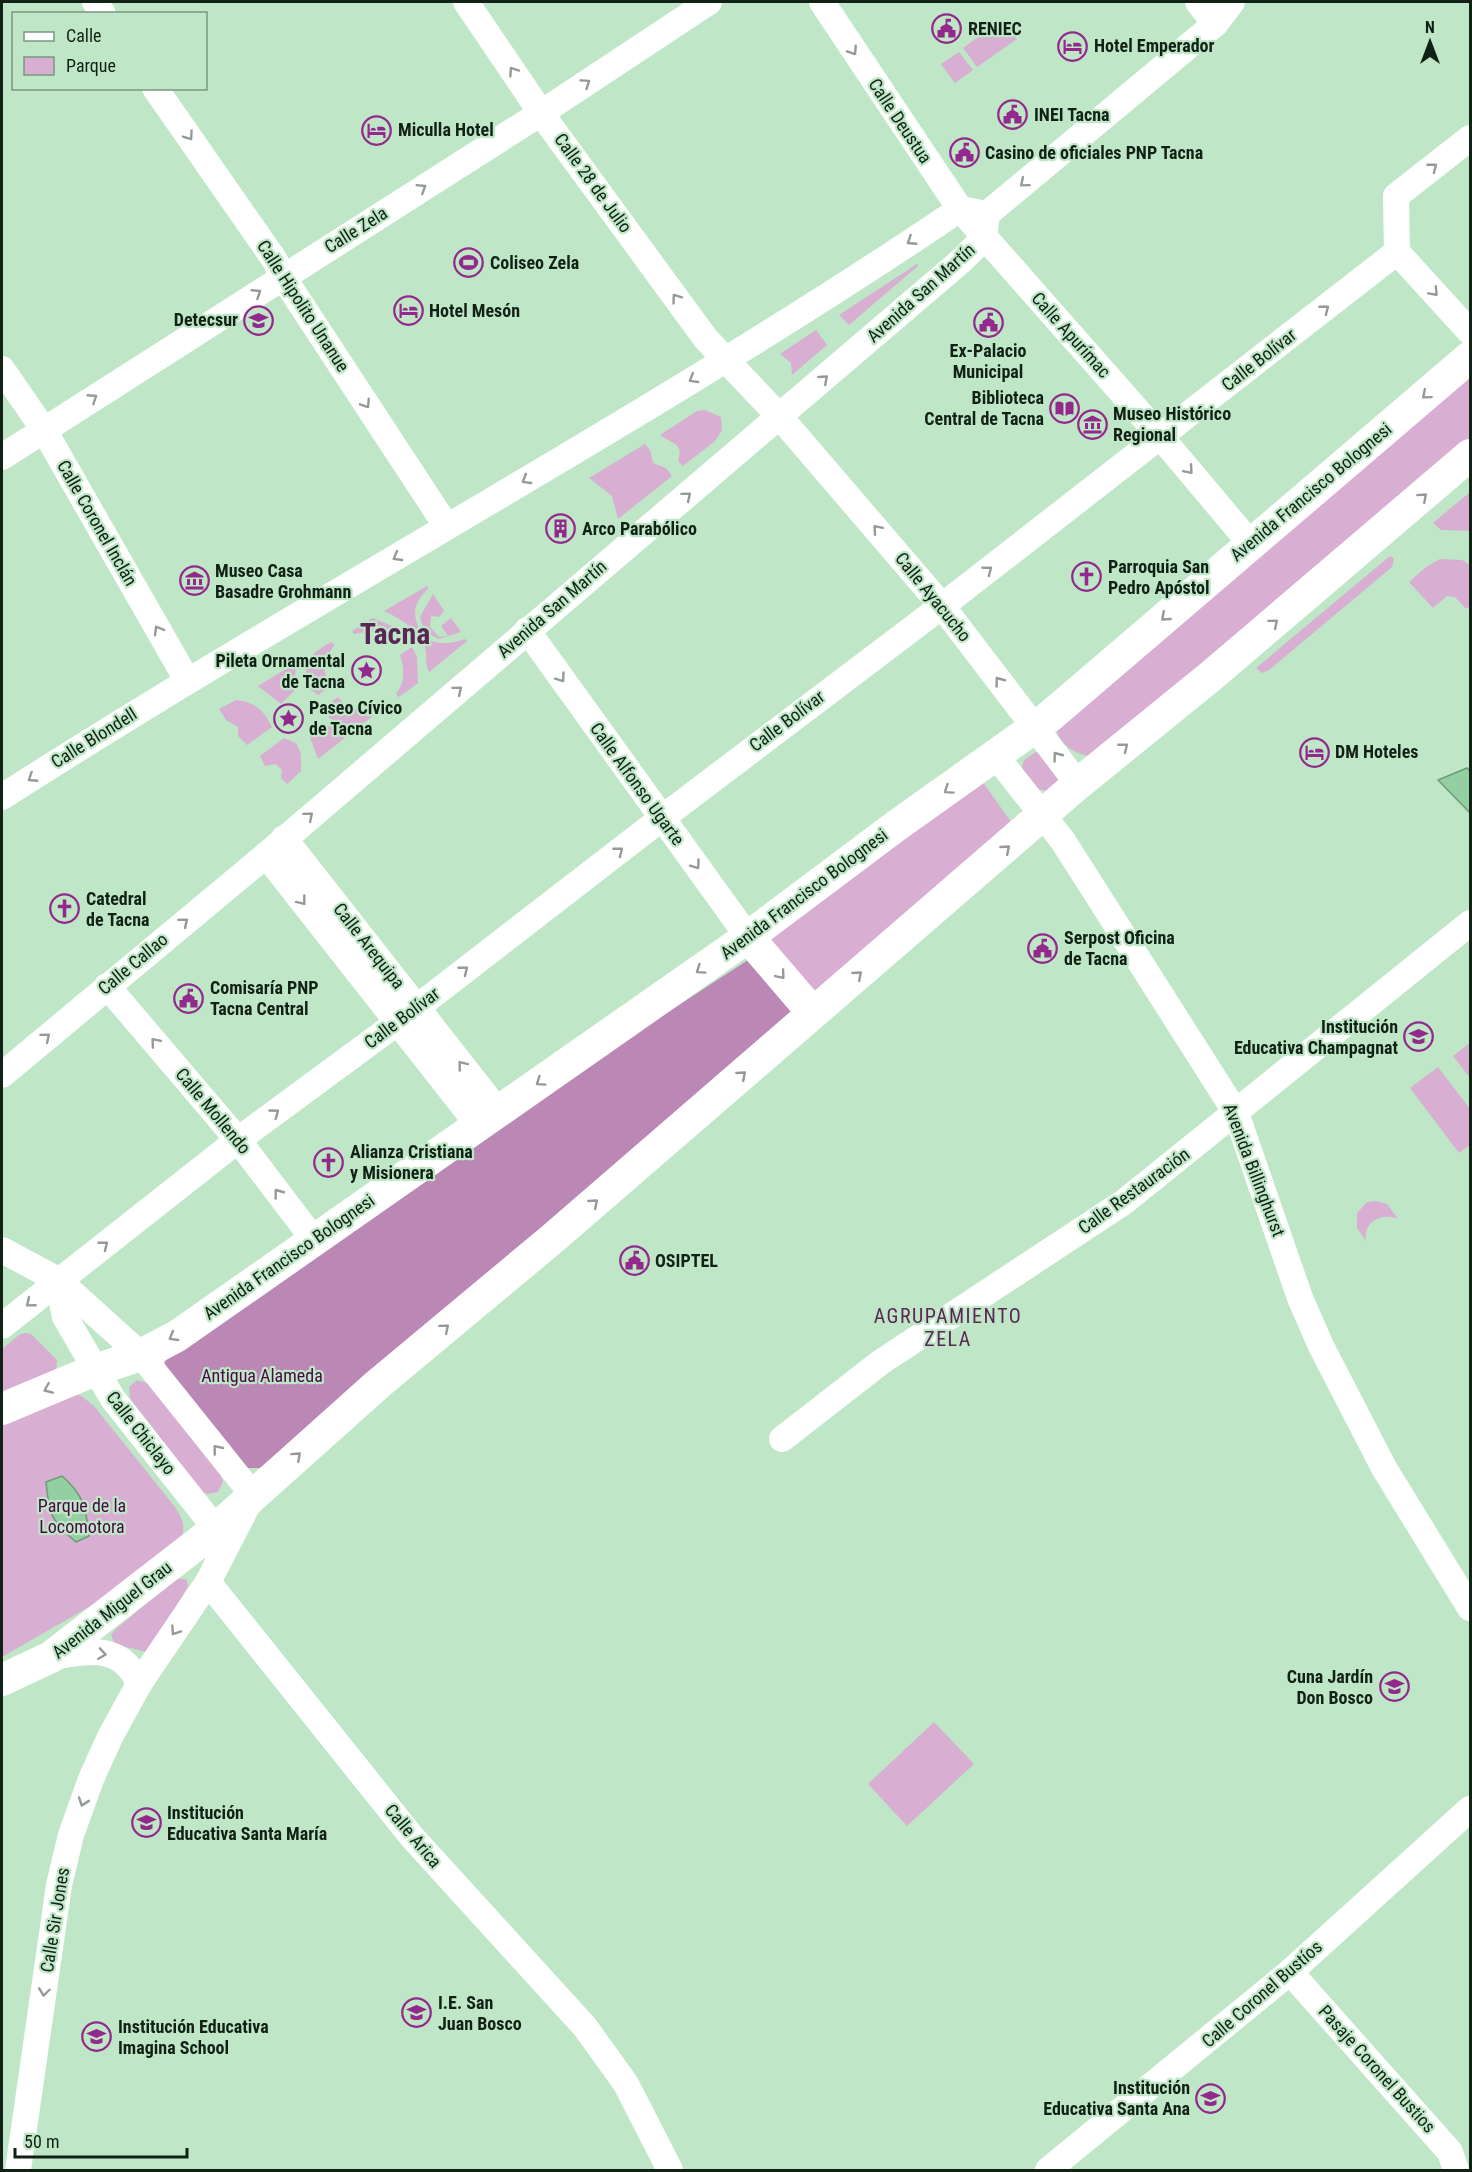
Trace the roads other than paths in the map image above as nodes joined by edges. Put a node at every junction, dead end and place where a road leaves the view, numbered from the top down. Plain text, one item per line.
1 (466, 2) edge
2 (709, 2) edge
3 (822, 2) edge
4 (1198, 2) edge
5 (1232, 2) edge
6 (1215, 24) junction
7 (156, 90) edge
8 (542, 113) junction
9 (1470, 138) edge
10 (960, 209) junction
11 (985, 226) junction
12 (1397, 252) junction
13 (283, 277) junction
14 (1470, 332) edge
15 (1470, 357) edge
16 (726, 360) junction
17 (2, 369) edge
18 (780, 417) junction
19 (44, 430) junction
20 (1160, 436) junction
21 (1470, 455) edge
22 (2, 457) edge
23 (447, 527) junction
24 (1250, 543) junction
25 (942, 606) junction
26 (527, 630) junction
27 (187, 680) junction
28 (1036, 727) junction
29 (996, 756) junction
30 (1078, 784) junction
31 (2, 797) edge
32 (1044, 816) junction
33 (662, 818) junction
34 (284, 837) junction
35 (266, 855) junction
36 (1470, 923) edge
37 (748, 937) junction
38 (107, 986) junction
39 (813, 1013) junction
40 (408, 1015) junction
41 (2, 1075) edge
42 (1236, 1113) junction
43 (488, 1118) junction
44 (238, 1140) junction
45 (314, 1240) junction
46 (2, 1250) edge
47 (58, 1280) junction
48 (2, 1326) edge
49 (141, 1355) junction
50 (95, 1370) junction
51 (2, 1409) edge
52 (782, 1439) dead end
53 (254, 1495) junction
54 (216, 1529) junction
55 (208, 1582) junction
56 (1470, 1608) edge
57 (51, 1657) junction
58 (2, 1680) edge
59 (139, 1684) junction
60 (1470, 1809) edge
61 (1290, 1972) junction
62 (18, 2170) edge
63 (670, 2170) edge
64 (1048, 2170) edge
65 (1456, 2170) edge

8 -> 1 street, Calle 28 de Julio
8 -> 2 street, Calle Zela
3 -> 10 street, Calle Deustua
4 - 6 street
5 - 6 street, Avenida San Martín
6 -> 11 street, Avenida San Martín
7 -> 13 street, Calle Hipolito Unanue
13 -> 8 street, Calle Zela
16 -> 8 street, Calle 28 de Julio
12 -> 9 street
10 - 11 street
10 -> 16 street
18 -> 11 street, Avenida San Martín
11 - 20 street, Calle Apurímac
12 -> 14 street
20 -> 12 street, Calle Bolívar
19 -> 13 street, Calle Zela
13 -> 23 street, Calle Hipolito Unanue
15 -> 24 main road, Avenida Francisco Bolognesi
16 - 18 street, Calle 28 de Julio
16 -> 23 street
17 - 19 street, Calle Coronel Inclán
25 -> 18 street, Calle Ayacucho
26 -> 18 street, Avenida San Martín
19 - 22 street, Calle Zela
27 -> 19 street, Calle Coronel Inclán
20 -> 24 street, Calle Apurímac
25 -> 20 street, Calle Bolívar
30 -> 21 main road
23 -> 27 street
24 -> 28 main road, Avenida Francisco Bolognesi
28 -> 25 street, Calle Ayacucho
25 - 33 street, Calle Bolívar
26 -> 33 street, Calle Alfonso Ugarte
34 -> 26 street, Avenida San Martín
27 -> 31 street, Calle Blondell
28 - 29 main road, Avenida Francisco Bolognesi
30 -> 28 street, Calle Ayacucho
29 - 32 street, Avenida Billinghurst
29 -> 37 main road, Avenida Francisco Bolognesi
30 - 32 main road
39 -> 32 main road
32 - 42 street, Avenida Billinghurst
33 -> 37 street, Calle Alfonso Ugarte
40 -> 33 street, Calle Bolívar
34 - 35 street, Avenida San Martín
34 - 40 street, Calle Arequipa
38 -> 35 street, Calle Callao
35 -> 40 street, Calle Arequipa
36 - 42 street, Calle Restauración
37 -> 39 main road
37 -> 43 main road, Avenida Francisco Bolognesi
41 -> 38 street, Calle Callao
44 -> 38 street, Calle Mollendo
53 -> 39 main road
40 - 43 street, Calle Arequipa
44 -> 40 street, Calle Bolívar
42 - 52 street, Calle Restauración
42 - 56 street, Avenida Billinghurst
43 - 45 main road, Avenida Francisco Bolognesi
45 -> 44 street, Calle Mollendo
47 -> 44 street, Calle Bolívar
45 -> 49 main road, Avenida Francisco Bolognesi
46 - 47 street
47 -> 48 street
47 - 49 street
47 - 50 street, Calle Chiclayo
49 - 50 main road, Avenida Francisco Bolognesi
53 -> 49 street
50 -> 51 main road
50 - 54 street, Calle Chiclayo
53 - 54 main road
53 - 55 street
54 - 55 street
54 - 57 main road, Avenida Miguel Grau
55 -> 59 street, Calle Sir Jones
55 - 63 street, Calle Arica
57 - 58 main road, Avenida Miguel Grau
57 -> 59 street
59 -> 62 street, Calle Sir Jones
60 - 61 street, Calle Coronel Bustíos
61 - 64 street, Calle Coronel Bustíos
61 - 65 street, Pasaje Coronel Bustios

